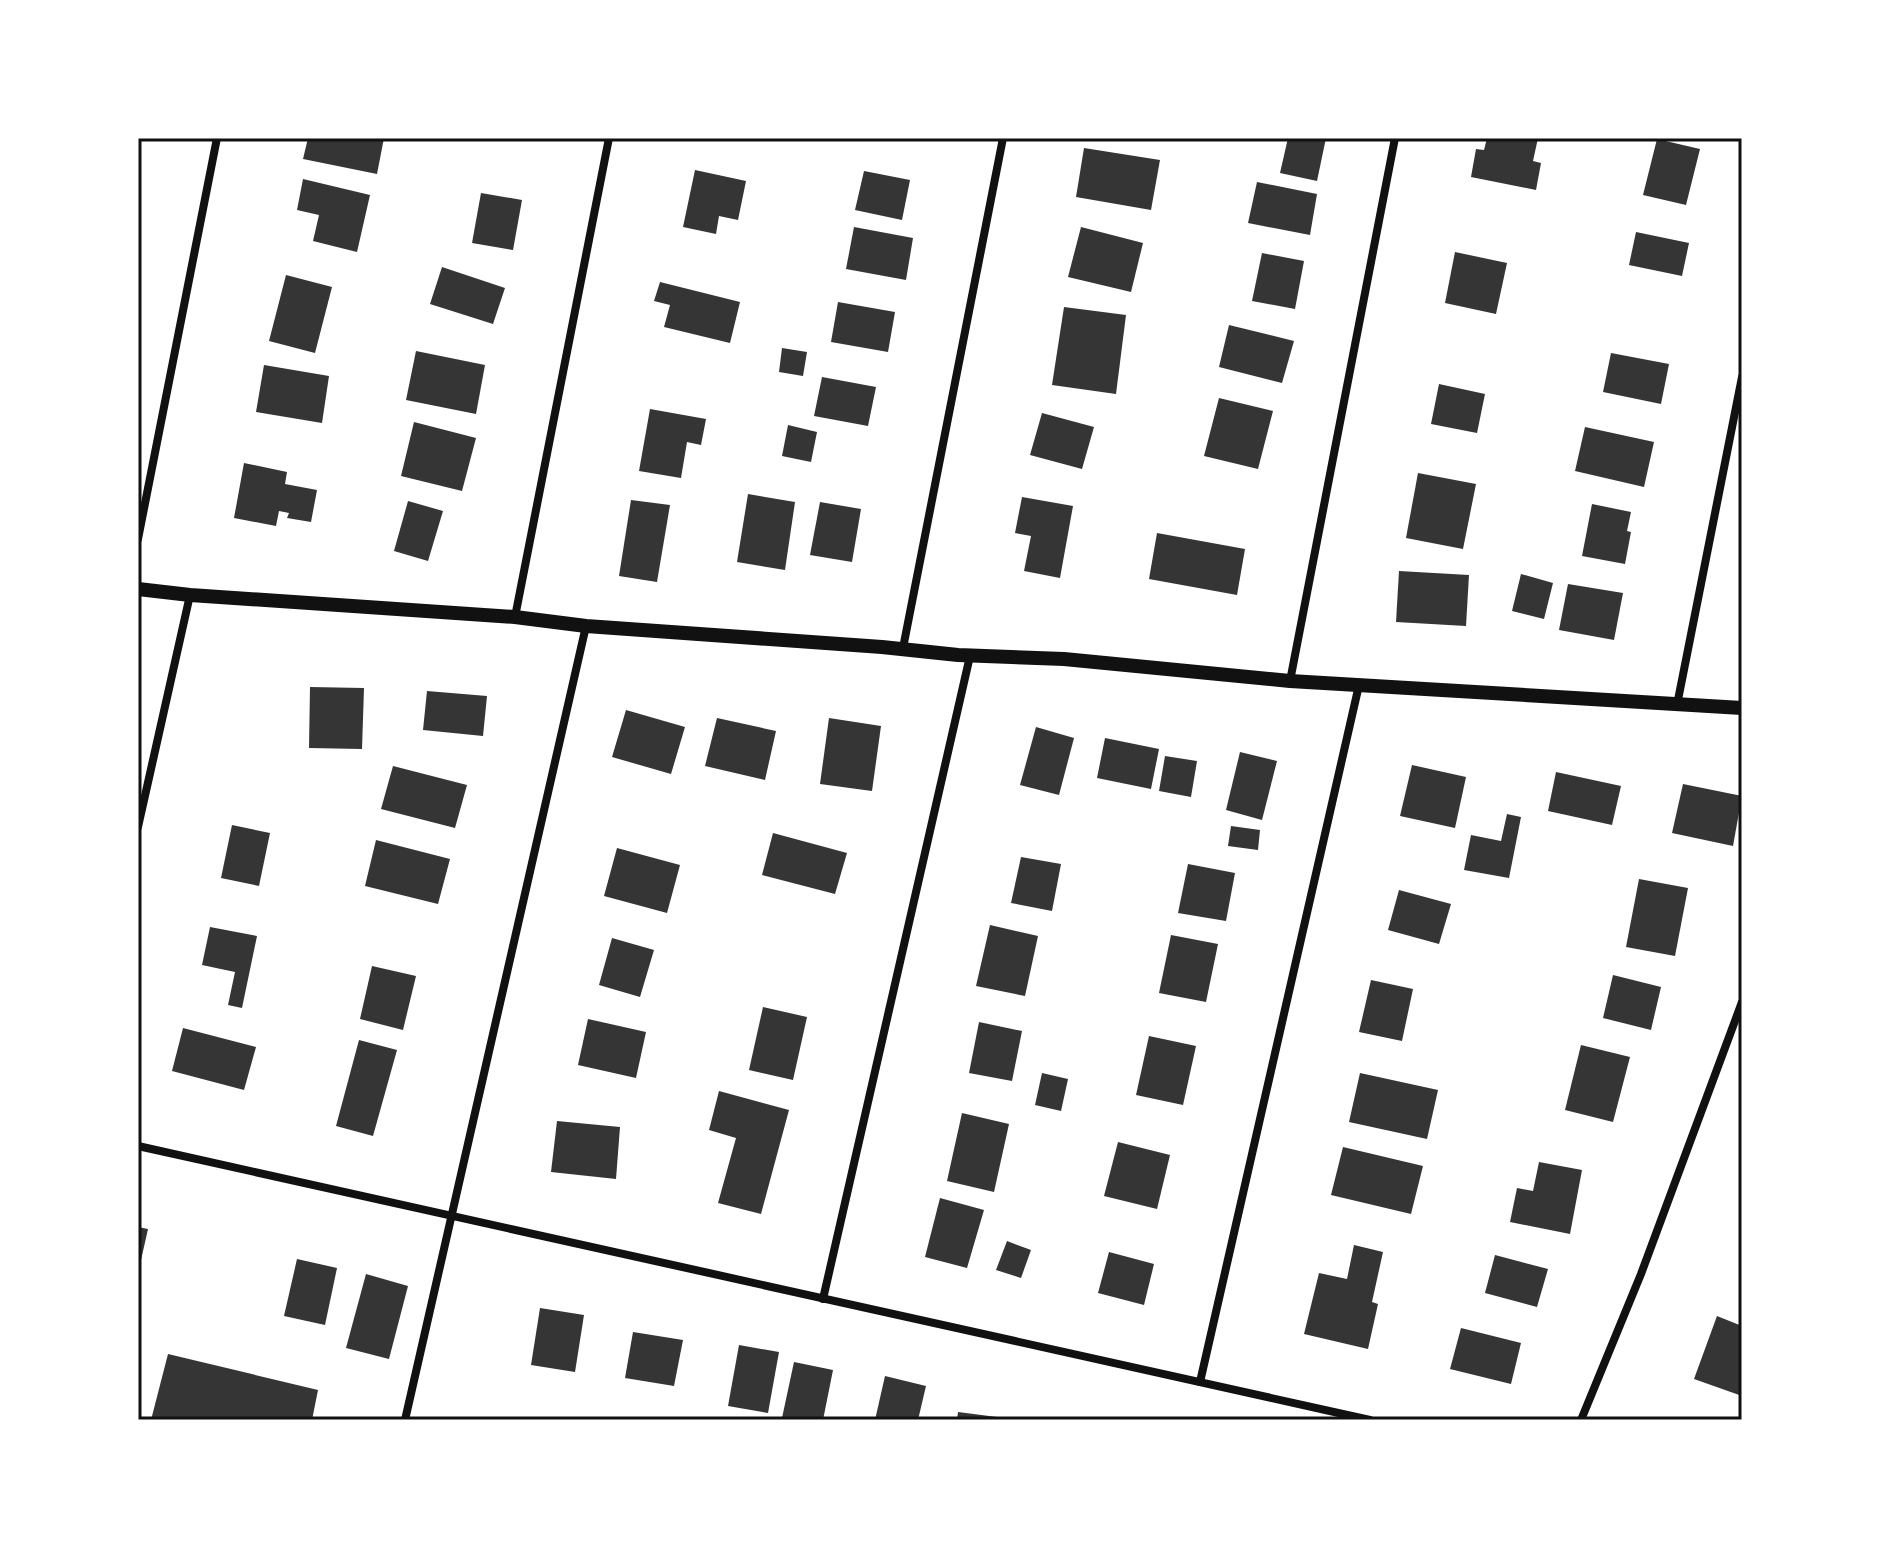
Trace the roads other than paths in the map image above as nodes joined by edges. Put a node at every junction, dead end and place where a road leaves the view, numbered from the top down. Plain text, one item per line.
1 (217, 138) edge
2 (609, 138) edge
3 (1003, 138) edge
4 (1395, 138) edge
5 (1742, 377) edge
6 (138, 539) edge
7 (138, 589) edge
8 (190, 595) junction
9 (515, 617) junction
10 (586, 626) junction
11 (903, 648) junction
12 (970, 656) junction
13 (1290, 681) junction
14 (1359, 685) junction
15 (1677, 705) junction
16 (1742, 708) edge
17 (138, 827) edge
18 (1742, 1002) edge
19 (138, 1146) edge
20 (453, 1216) junction
21 (823, 1299) junction
22 (1200, 1382) junction
23 (405, 1420) edge
24 (1370, 1420) edge
25 (1581, 1420) edge

1 - 6 street
2 - 9 street
3 - 11 street
4 - 13 street
5 - 15 street
7 - 8 street
8 - 9 street
8 - 17 street
9 - 10 street
10 - 11 street
10 - 20 street
11 - 12 street
12 - 13 street
12 - 21 street
13 - 14 street
14 - 15 street
14 - 22 street
15 - 16 street
18 - 25 street
19 - 20 street
20 - 21 street
20 - 23 street
21 - 22 street
22 - 24 street

